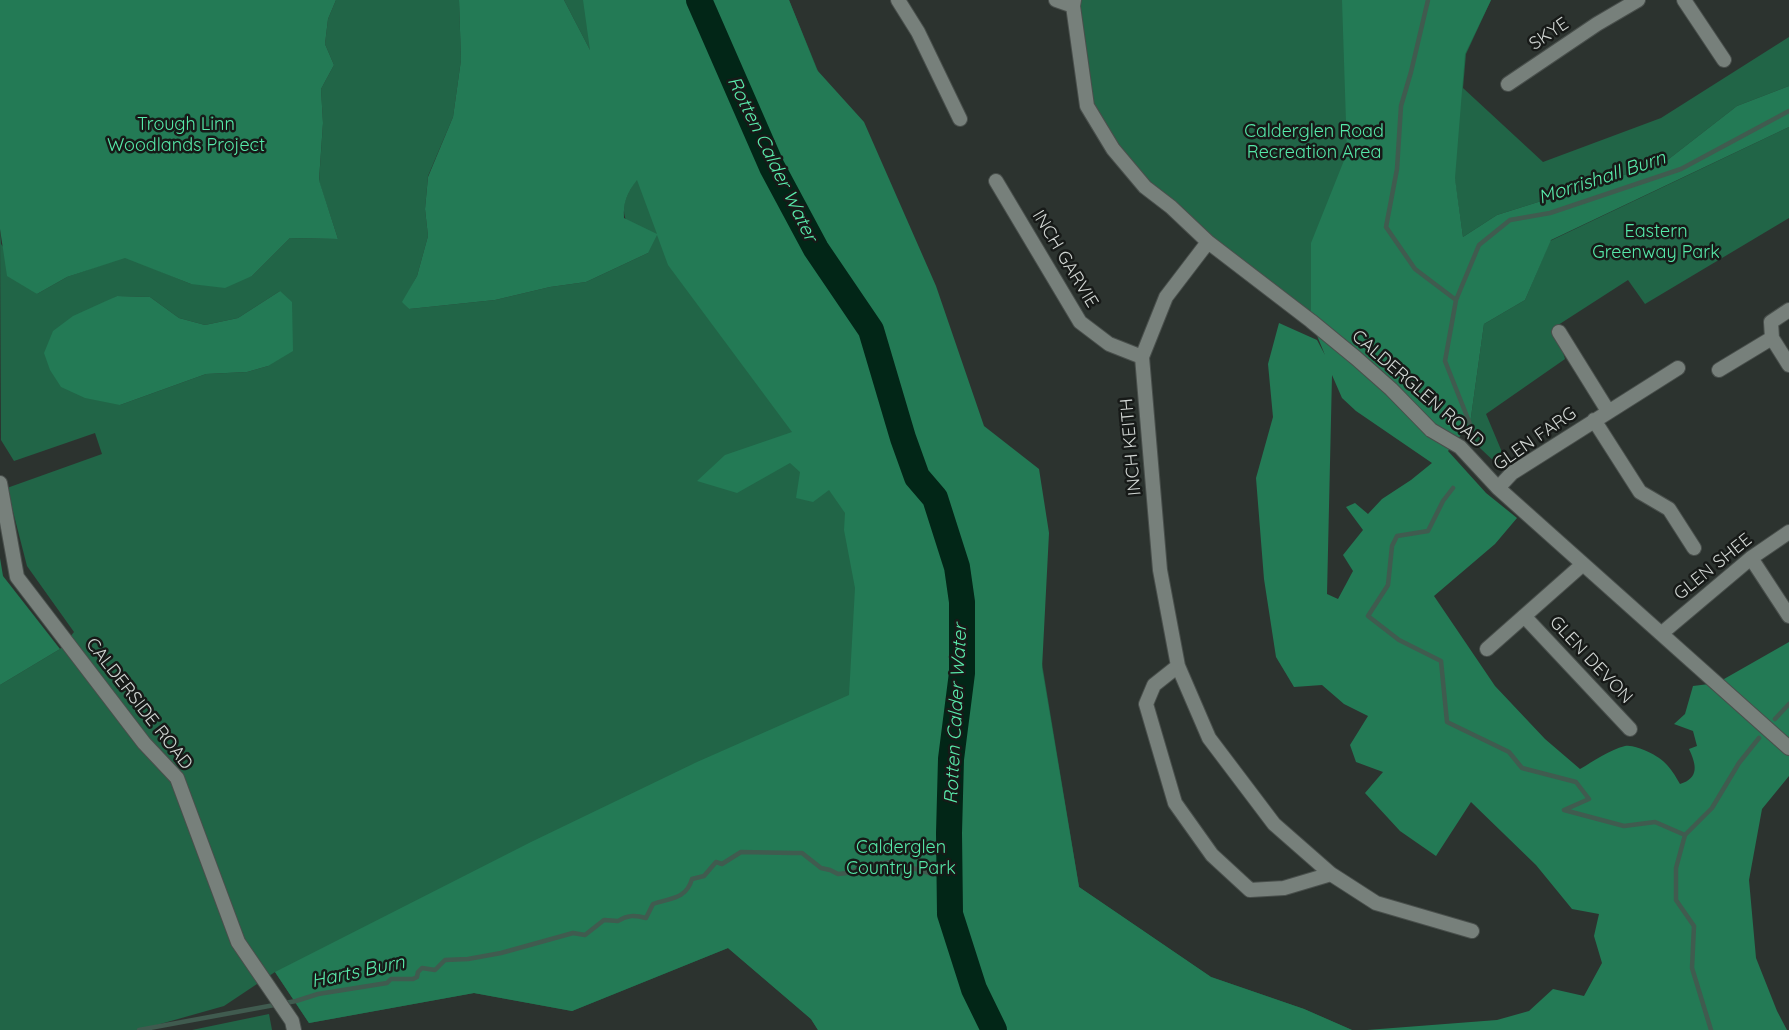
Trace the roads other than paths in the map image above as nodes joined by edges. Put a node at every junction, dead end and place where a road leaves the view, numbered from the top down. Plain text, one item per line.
1 (898, 0) edge
2 (1056, 0) edge
3 (1638, 0) edge
4 (1684, 0) edge
5 (1073, 3) edge
6 (1724, 60) dead end
7 (1508, 84) dead end
8 (960, 119) dead end
9 (996, 180) dead end
10 (1208, 242) junction
11 (1789, 310) edge
12 (1559, 332) dead end
13 (1772, 338) junction
14 (1142, 357) junction
15 (1789, 365) edge
16 (1678, 368) dead end
17 (1719, 370) dead end
18 (1608, 411) junction
19 (1594, 420) junction
20 (0, 483) edge
21 (1498, 488) junction
22 (1789, 532) edge
23 (1694, 548) dead end
24 (1751, 558) junction
25 (1582, 564) junction
26 (1524, 616) junction
27 (1789, 616) edge
28 (1662, 633) junction
29 (1488, 649) dead end
30 (1178, 666) junction
31 (1630, 729) dead end
32 (1789, 748) edge
33 (1331, 874) junction
34 (1472, 931) dead end
35 (294, 1030) edge

1 - 8 street
2 - 5 street
3 - 7 street, SKYE
4 - 6 street
5 - 10 street, CALDERGLEN ROAD
9 - 14 street, INCH GARVIE
10 - 14 street, INCH KEITH
10 - 21 street, CALDERGLEN ROAD
11 - 13 street
12 - 18 street
13 - 15 street
13 - 17 street
14 - 30 street, INCH KEITH
16 - 18 street, GLEN FARG
18 - 19 street, GLEN FARG
19 - 21 street, GLEN FARG
19 - 23 street, GLEN FARG
20 - 35 street, CALDERSIDE ROAD
21 - 25 street, CALDERGLEN ROAD
22 - 24 street, GLEN SHEE
24 - 27 street
24 - 28 street, GLEN SHEE
25 - 26 street, GLEN DEVON
25 - 28 street, CALDERGLEN ROAD
26 - 29 street, GLEN DEVON
26 - 31 street, GLEN DEVON
28 - 32 street, CALDERGLEN ROAD
30 - 33 street, INCH KEITH
30 - 33 street
33 - 34 street, INCH KEITH

